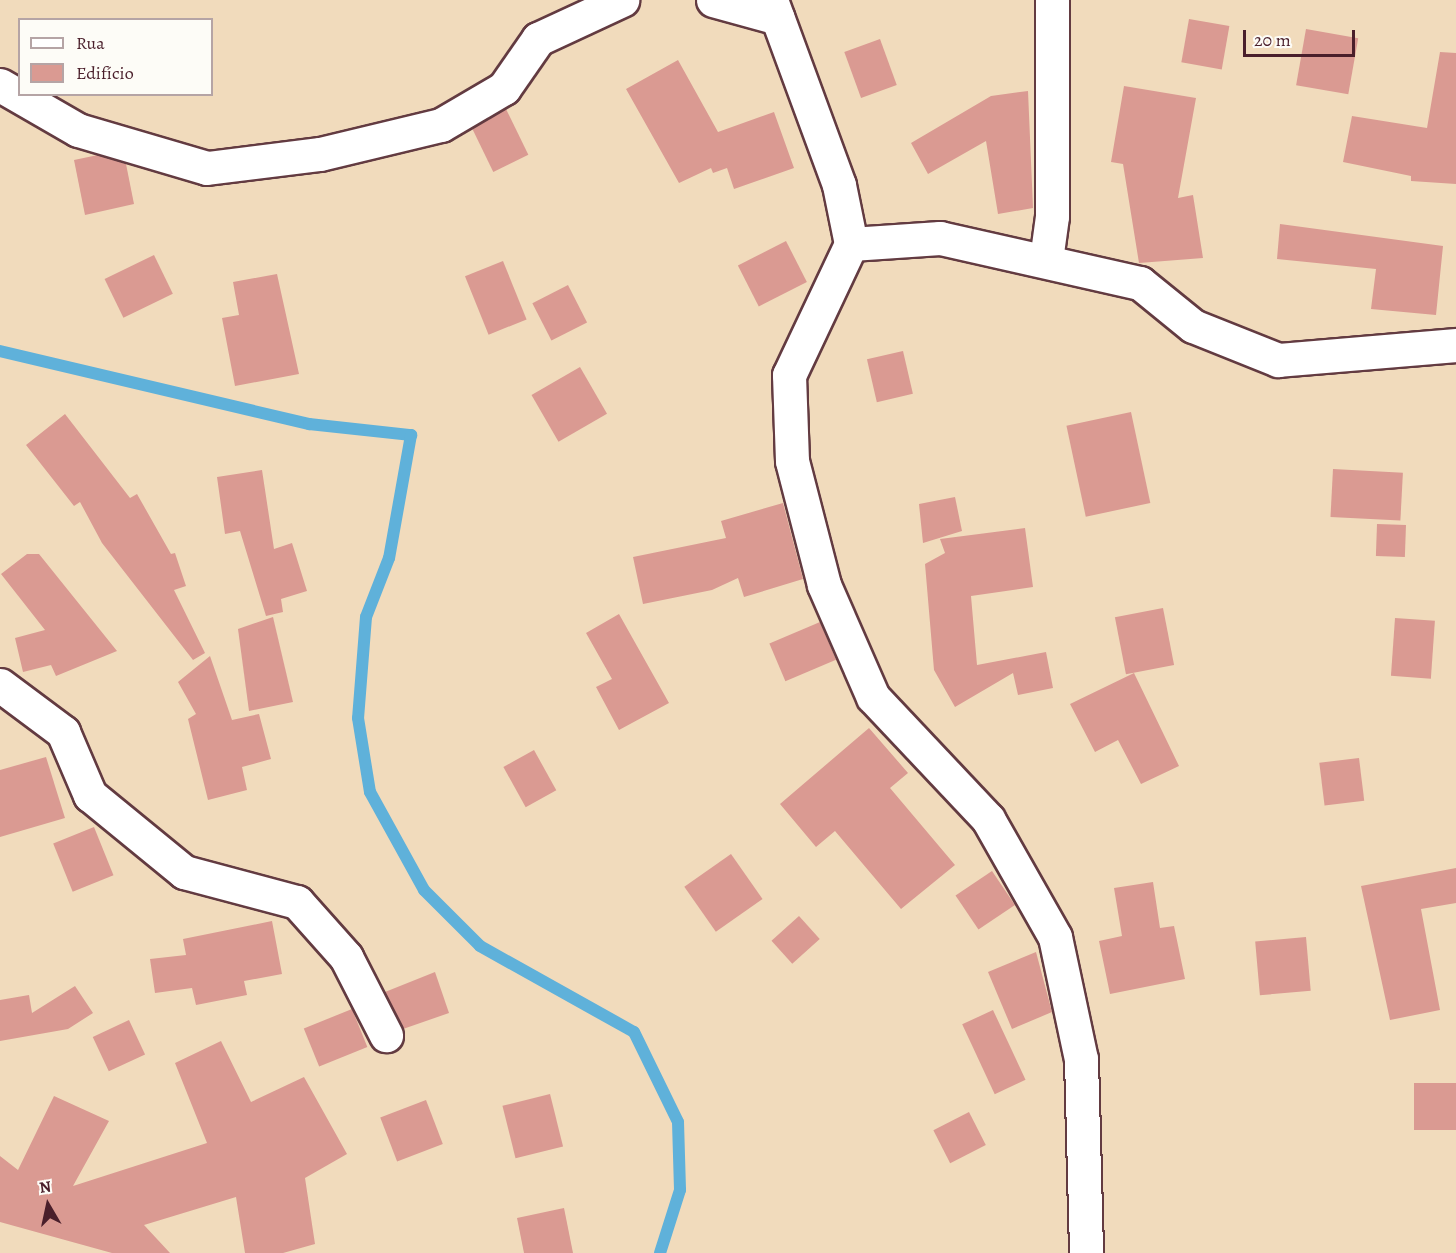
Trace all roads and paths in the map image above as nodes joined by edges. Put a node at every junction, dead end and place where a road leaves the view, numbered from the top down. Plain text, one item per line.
1 (622, 0) edge
2 (713, 0) edge
3 (1052, 0) edge
4 (775, 9) edge
5 (0, 85) edge
6 (18, 95) edge
7 (19, 96) edge
8 (851, 244) junction
9 (1046, 260) junction
10 (1456, 345) edge
11 (0, 685) edge
12 (386, 1035) dead end
13 (1086, 1253) edge

1 - 7 street
2 - 4 street
3 - 9 street
4 - 8 street
5 - 6 street
8 - 9 street
8 - 13 street
9 - 10 street
11 - 12 street

